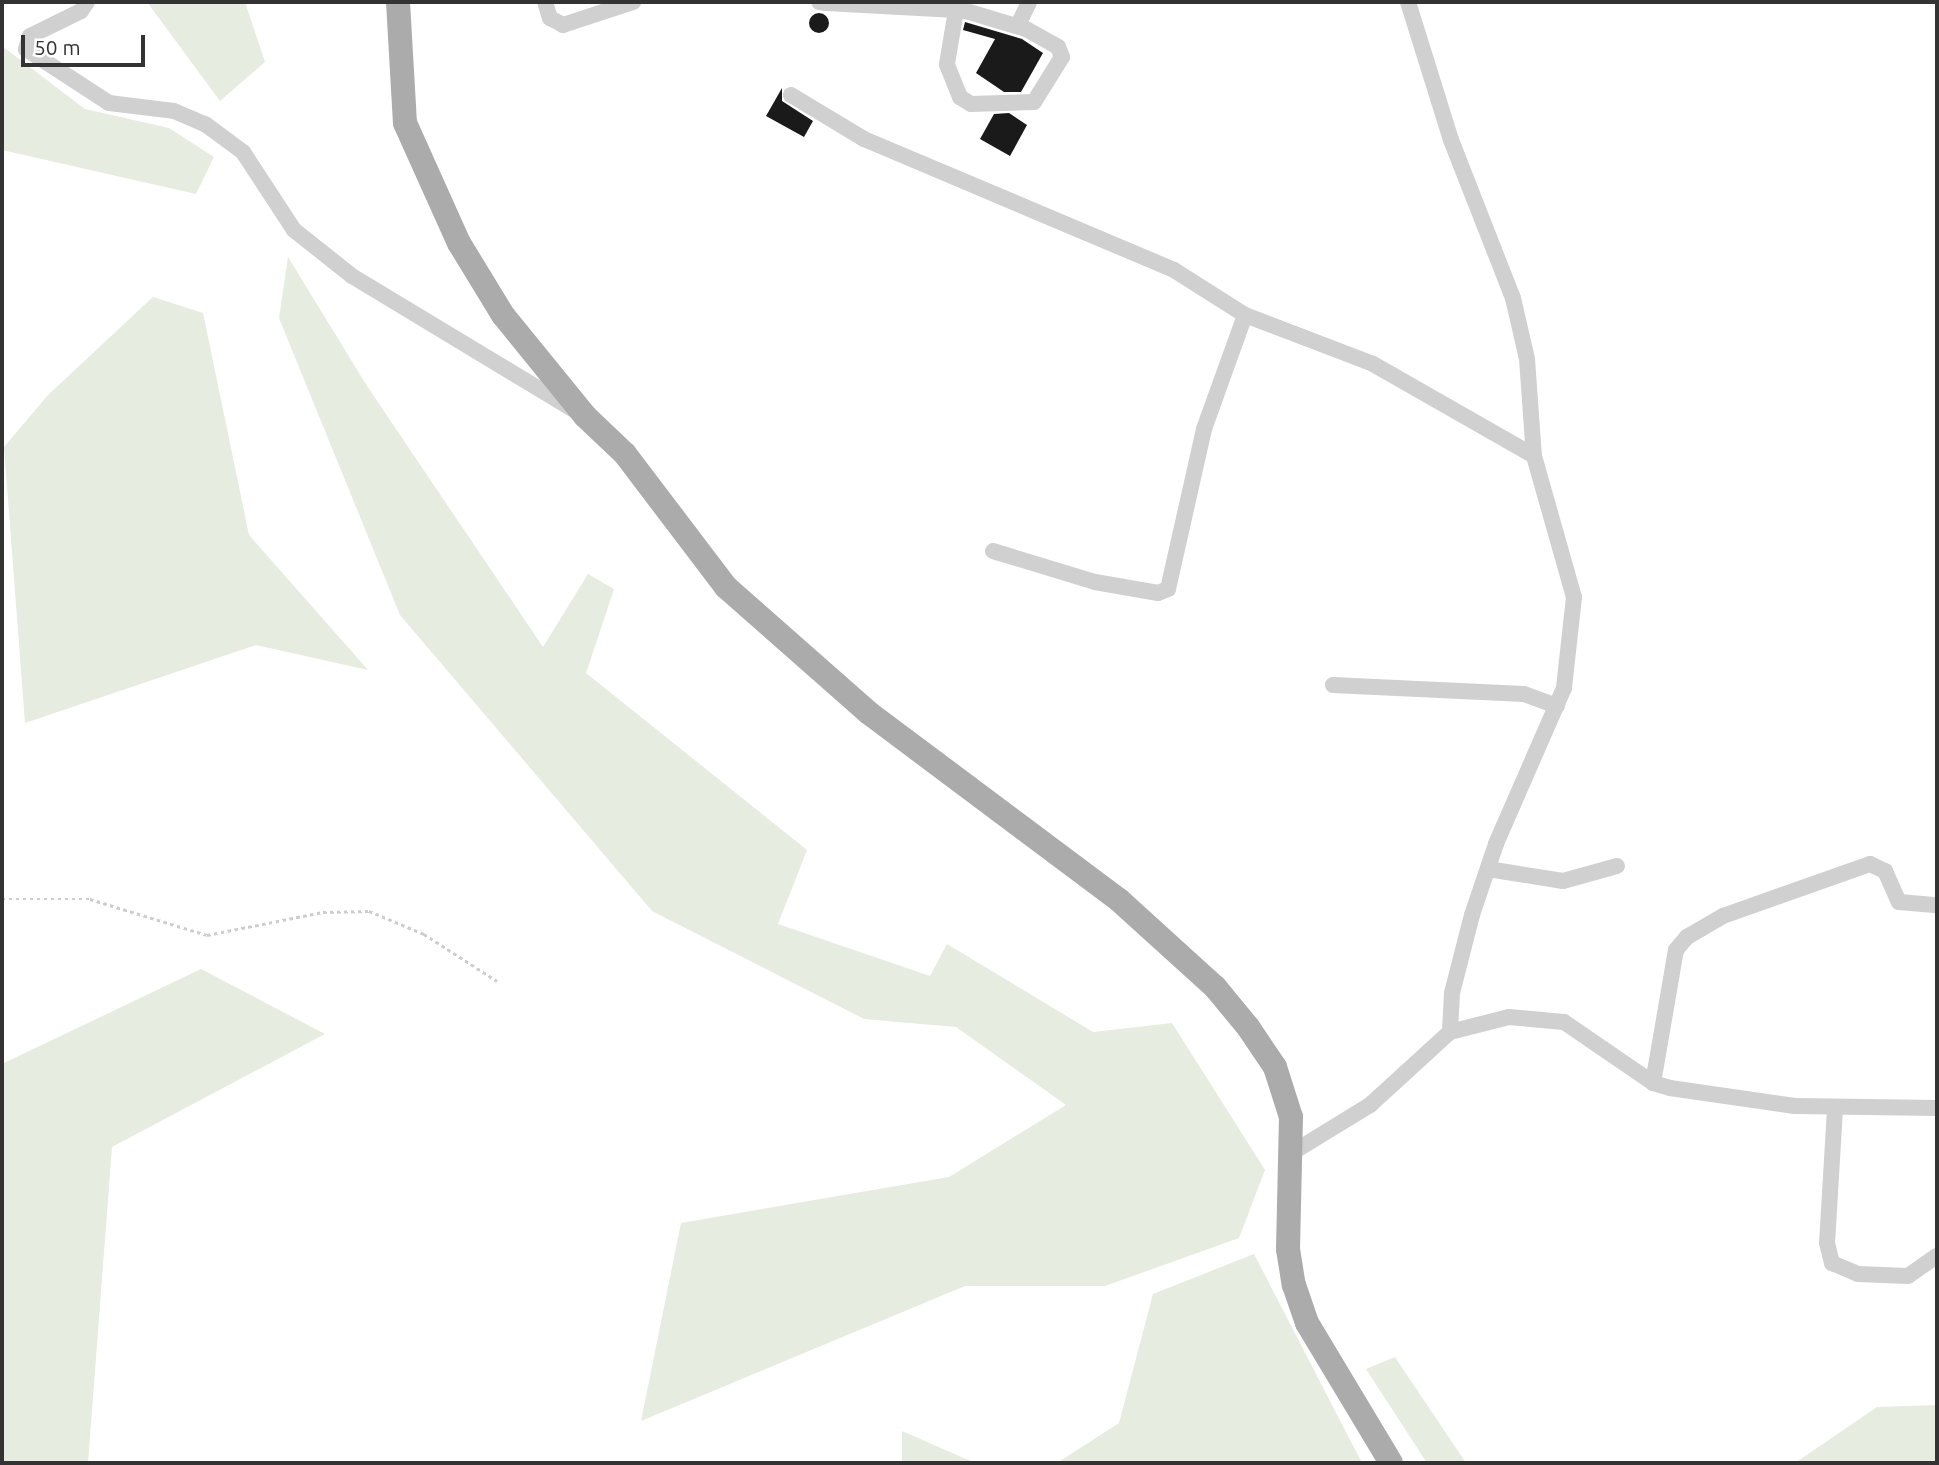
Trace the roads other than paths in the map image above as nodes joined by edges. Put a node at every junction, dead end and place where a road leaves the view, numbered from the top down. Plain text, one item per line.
1 (87, 2) edge
2 (398, 2) edge
3 (545, 2) edge
4 (633, 2) edge
5 (819, 2) edge
6 (1029, 2) edge
7 (1408, 2) edge
8 (956, 10) junction
9 (1018, 25) junction
10 (791, 95) dead end
11 (1244, 316) junction
12 (585, 416) junction
13 (1534, 456) junction
14 (992, 551) dead end
15 (1333, 685) dead end
16 (1557, 706) junction
17 (1617, 866) dead end
18 (1488, 869) junction
19 (1937, 905) edge
20 (1450, 1032) junction
21 (1653, 1083) junction
22 (1937, 1108) edge
23 (1835, 1109) junction
24 (1290, 1154) junction
25 (1937, 1256) edge
26 (1391, 1463) edge

1 - 12 street
2 - 12 main road
3 - 4 street
5 - 8 street
6 - 9 street
7 - 13 street
8 - 9 street
8 - 9 street
10 - 11 street
11 - 13 street
11 - 14 street
12 - 24 main road
13 - 16 street
15 - 16 street
16 - 18 street
17 - 18 street
18 - 20 street
19 - 21 street
20 - 21 street
20 - 24 street
21 - 23 street
22 - 23 street
23 - 25 street
24 - 26 main road

